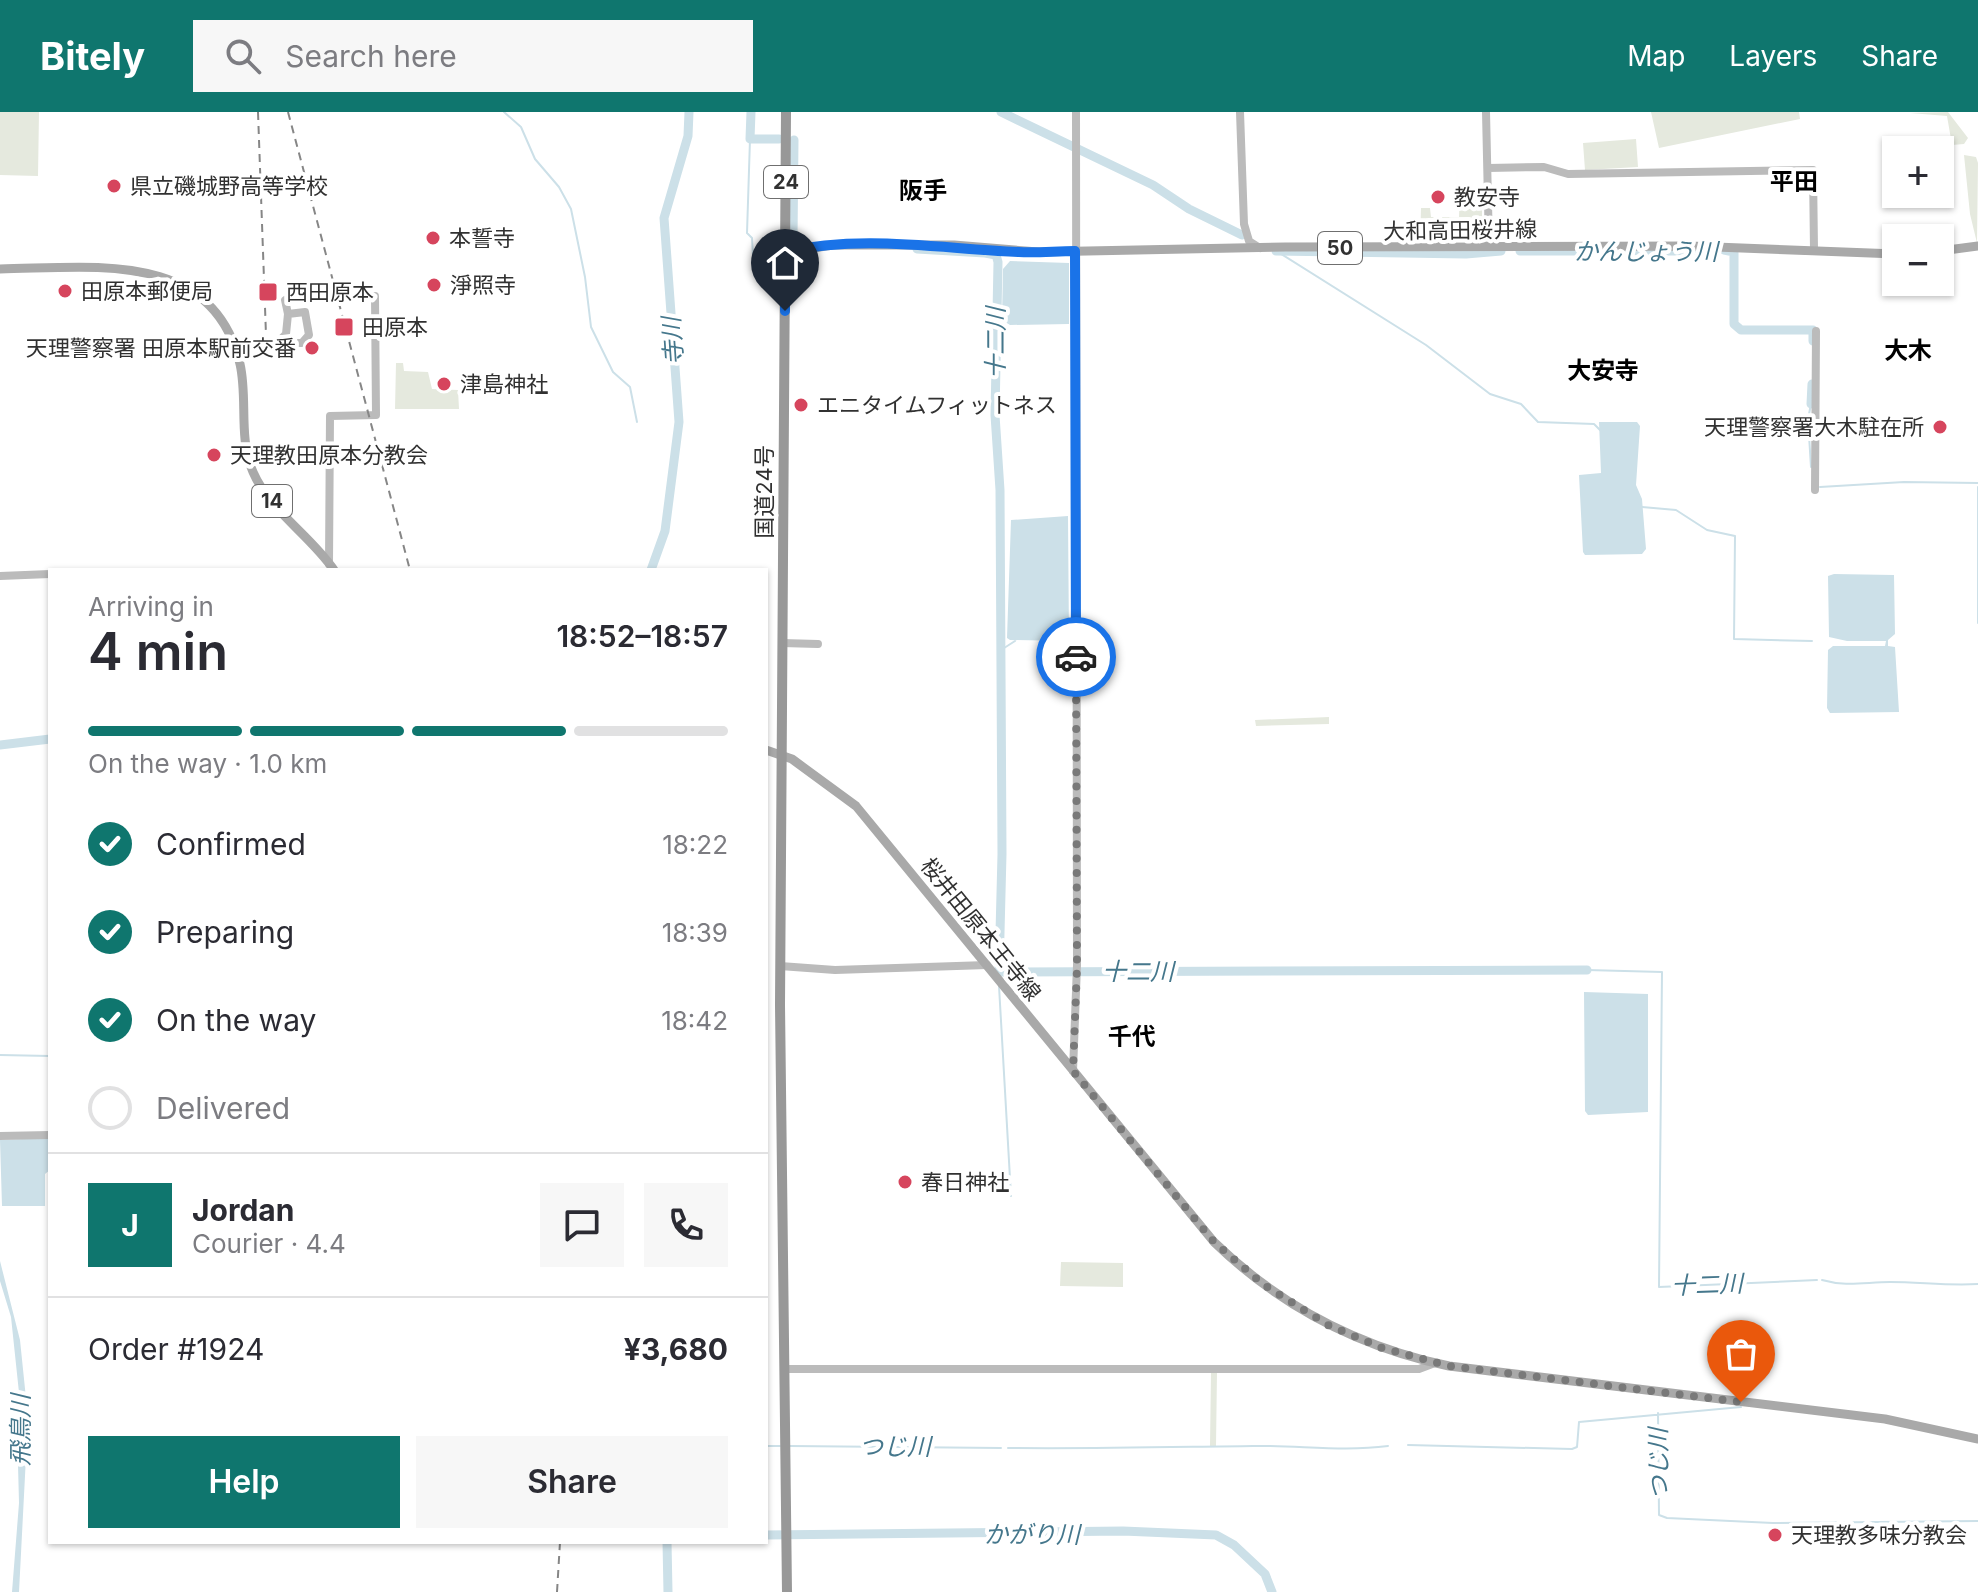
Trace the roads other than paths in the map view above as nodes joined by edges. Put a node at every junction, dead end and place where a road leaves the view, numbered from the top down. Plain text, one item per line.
1 (786, 112) edge
2 (1076, 112) edge
3 (1240, 112) edge
4 (1486, 112) edge
5 (1488, 168) junction
6 (1978, 246) edge
7 (1489, 247) junction
8 (1261, 249) junction
9 (1954, 249) edge
10 (1814, 250) junction
11 (1075, 251) junction
12 (785, 252) junction
13 (1882, 253) edge
14 (0, 269) edge
15 (288, 314) junction
16 (1816, 331) dead end
17 (279, 341) junction
18 (233, 343) junction
19 (1815, 490) dead end
20 (332, 567) edge
21 (48, 574) edge
22 (0, 576) edge
23 (782, 643) junction
24 (818, 644) dead end
25 (768, 751) edge
26 (782, 755) junction
27 (987, 965) junction
28 (780, 966) junction
29 (1073, 1071) junction
30 (48, 1135) edge
31 (0, 1136) edge
32 (1435, 1363) junction
33 (784, 1369) junction
34 (1978, 1439) edge
35 (787, 1592) edge

1 - 12 highway, 国道24号 / 24
2 - 11 street
3 - 8 street
4 - 5 street
5 - 7 street
5 - 10 street
6 - 9 main road
7 - 8 main road, 大和高田桜井線 / 50
7 - 10 main road, 大和高田桜井線 / 50
8 - 11 main road, 大和高田桜井線 / 50
10 - 13 main road, 大和高田桜井線 / 50
11 - 12 main road, 大和高田桜井線 / 50
11 - 29 street
12 - 23 highway, 国道24号 / 24
14 - 18 main road, 14
15 - 17 street
15 - 17 street
15 - 20 street
16 - 19 street
17 - 18 street
18 - 20 main road, 14
21 - 22 street
23 - 24 street
23 - 26 highway, 国道24号 / 24
25 - 26 main road, 桜井田原本王寺線
26 - 27 main road, 桜井田原本王寺線
26 - 28 highway, 国道24号 / 24
27 - 28 street
27 - 29 main road, 桜井田原本王寺線
28 - 33 highway, 国道24号 / 24
29 - 32 main road, 桜井田原本王寺線
30 - 31 street
32 - 33 street
32 - 34 main road, 桜井田原本王寺線
33 - 35 highway, 国道24号 / 24

